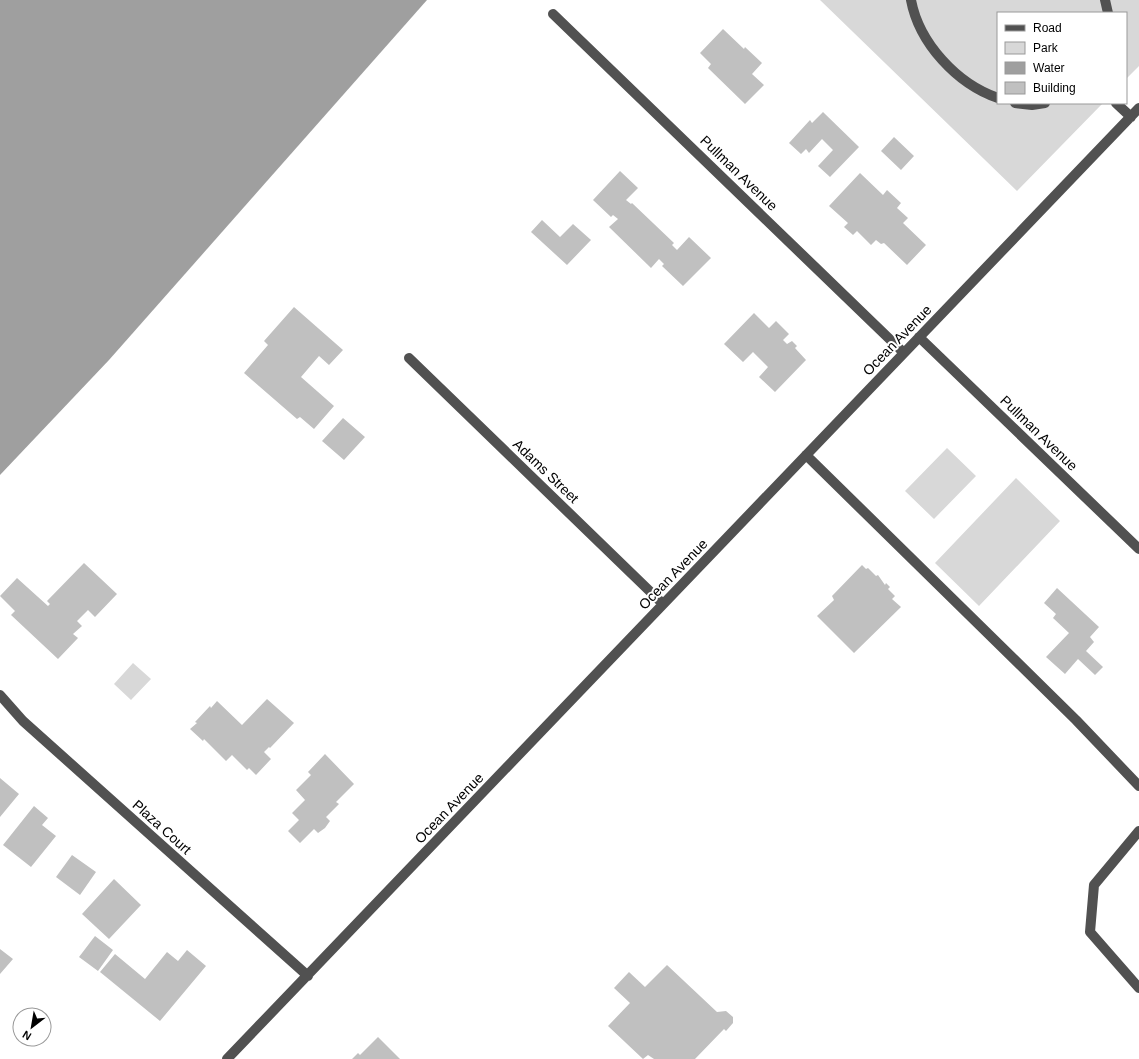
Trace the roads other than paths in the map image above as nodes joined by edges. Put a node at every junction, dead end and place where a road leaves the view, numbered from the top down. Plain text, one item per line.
1 (911, 0) edge
2 (1104, 0) edge
3 (1108, 12) edge
4 (553, 14) dead end
5 (997, 98) edge
6 (1117, 104) edge
7 (1139, 108) edge
8 (1130, 117) junction
9 (919, 337) junction
10 (904, 353) junction
11 (409, 358) dead end
12 (806, 455) junction
13 (1139, 549) edge
14 (663, 604) junction
15 (0, 695) edge
16 (1139, 786) edge
17 (1139, 831) edge
18 (308, 976) junction
19 (1139, 988) edge
20 (227, 1059) edge

1 - 5 street
2 - 3 street
4 - 10 street, Pullman Avenue
6 - 8 street
7 - 8 street, Ocean Avenue
8 - 9 street, Ocean Avenue
9 - 10 street, Ocean Avenue
9 - 13 street, Pullman Avenue
10 - 12 street, Ocean Avenue
11 - 14 street, Adams Street
12 - 14 street, Ocean Avenue
12 - 16 street
14 - 18 street, Ocean Avenue
15 - 18 street, Plaza Court
17 - 19 street
18 - 20 street, Ocean Avenue

